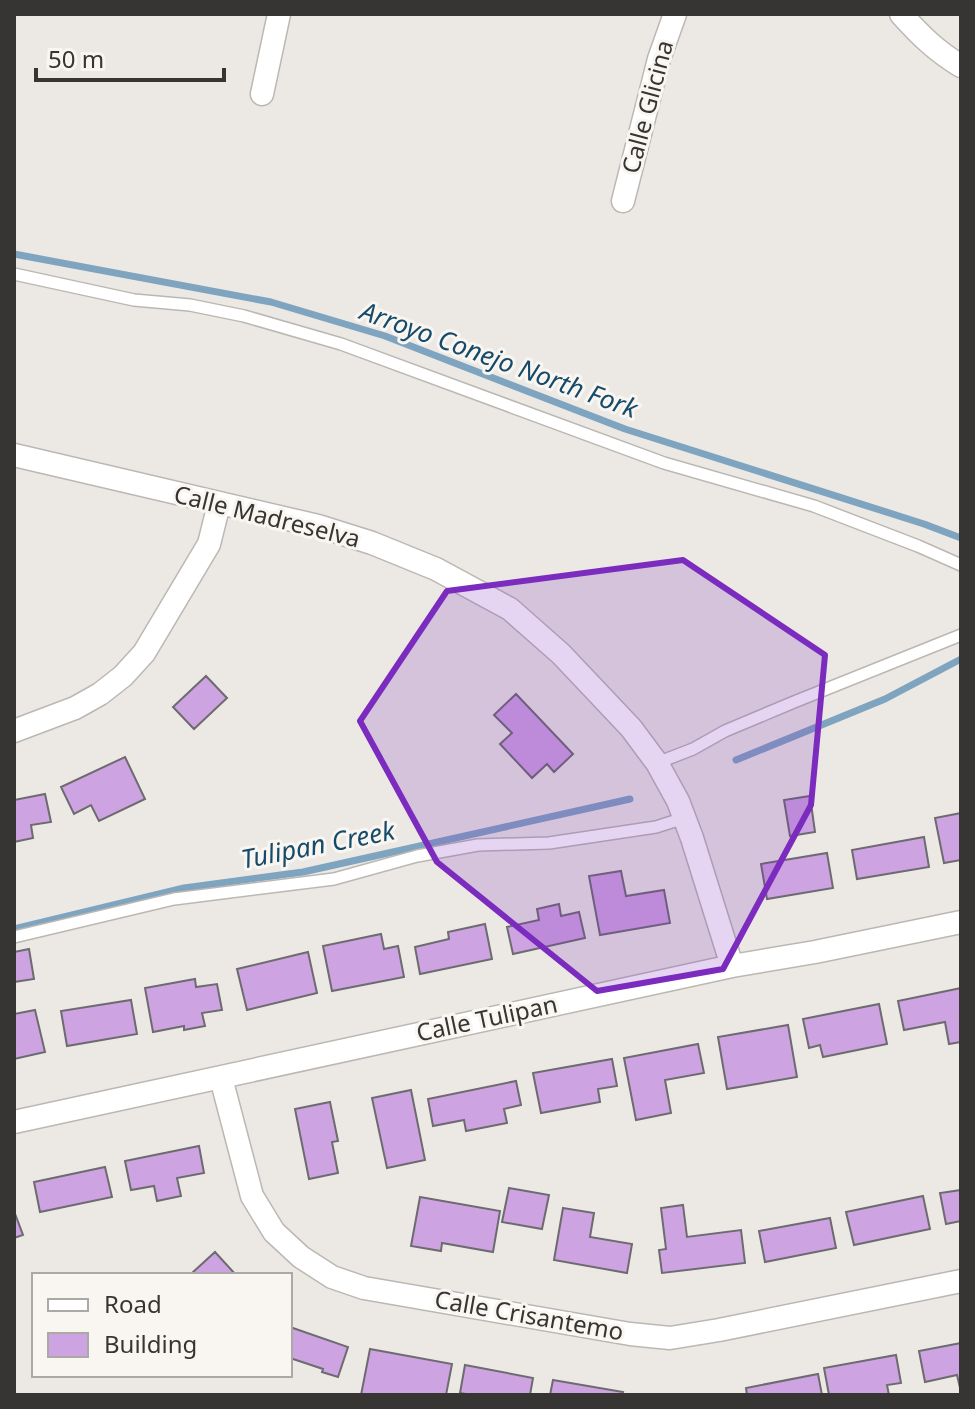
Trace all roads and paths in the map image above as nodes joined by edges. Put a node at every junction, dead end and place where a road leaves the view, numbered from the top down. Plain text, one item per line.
1 (279, 14) edge
2 (675, 14) edge
3 (901, 14) edge
4 (961, 66) edge
5 (262, 94) dead end
6 (623, 201) dead end
7 (14, 274) edge
8 (14, 455) edge
9 (219, 504) junction
10 (961, 565) edge
11 (961, 635) edge
12 (14, 731) edge
13 (657, 763) junction
14 (684, 818) junction
15 (961, 922) edge
16 (14, 937) edge
17 (732, 966) junction
18 (221, 1078) junction
19 (14, 1122) edge
20 (961, 1281) edge

1 - 5 street
2 - 6 street, Calle Glicina
3 - 4 street
7 - 10 lane
8 - 9 street, Calle Madreselva
9 - 12 street
9 - 13 street, Calle Madreselva
11 - 13 lane
13 - 14 street, Calle Madreselva
14 - 16 lane
14 - 17 street, Calle Madreselva
15 - 17 street, Calle Tulipan
17 - 18 street, Calle Tulipan
18 - 19 street, Calle Tulipan
18 - 20 street, Calle Crisantemo

